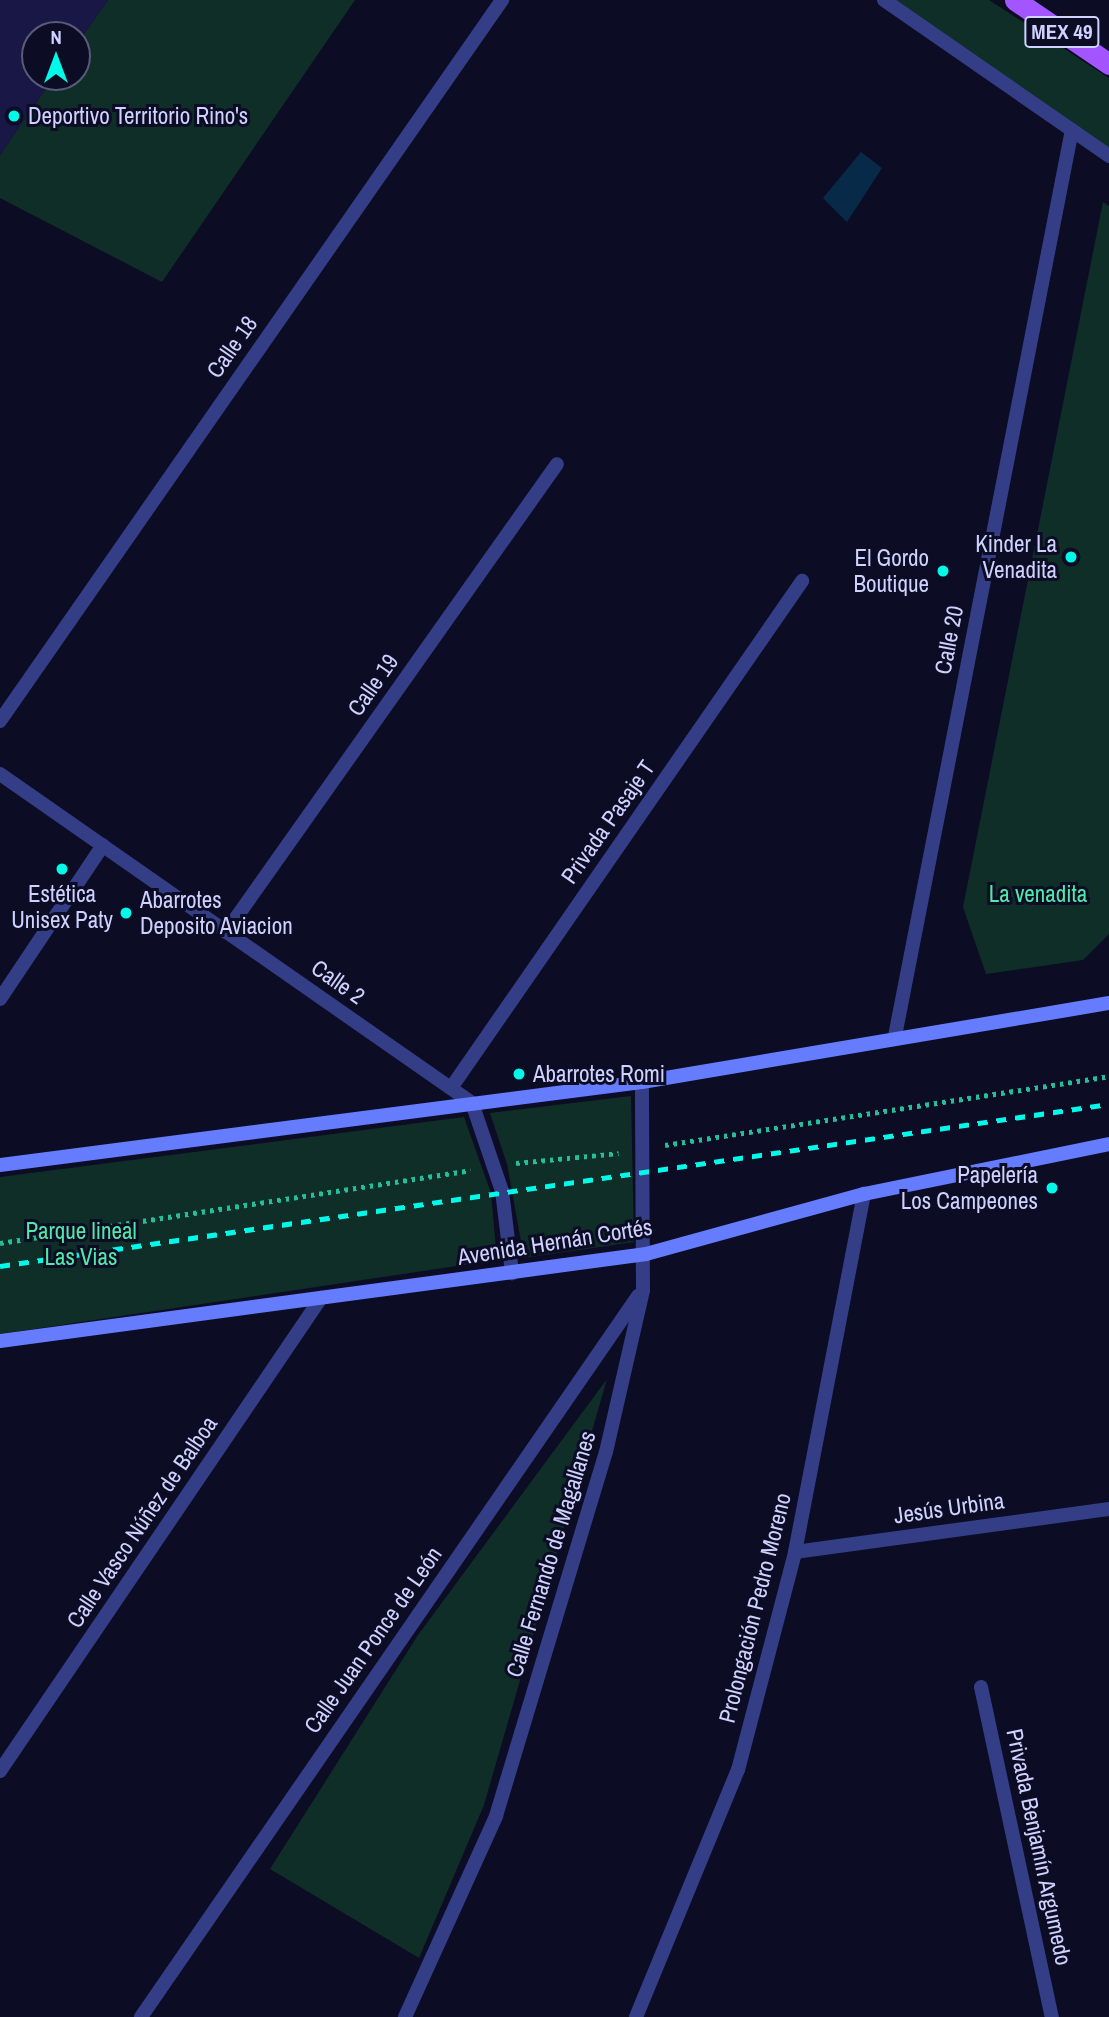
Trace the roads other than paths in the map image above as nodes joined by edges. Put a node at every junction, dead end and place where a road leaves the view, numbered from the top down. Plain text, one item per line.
1 (502, 0) edge
2 (884, 0) edge
3 (1015, 0) edge
4 (1109, 64) edge
5 (1072, 130) junction
6 (1109, 156) edge
7 (557, 464) dead end
8 (802, 582) dead end
9 (0, 721) edge
10 (0, 774) edge
11 (103, 845) junction
12 (226, 932) junction
13 (0, 999) edge
14 (1109, 1003) edge
15 (895, 1036) junction
16 (642, 1082) junction
17 (452, 1088) junction
18 (472, 1102) junction
19 (1109, 1144) edge
20 (0, 1165) edge
21 (864, 1194) junction
22 (646, 1254) junction
23 (512, 1273) junction
24 (643, 1290) junction
25 (321, 1298) junction
26 (0, 1341) edge
27 (1109, 1509) edge
28 (795, 1552) junction
29 (982, 1688) dead end
30 (0, 1770) edge
31 (141, 2017) edge
32 (405, 2017) edge
33 (636, 2017) edge
34 (1052, 2017) edge

1 - 9 street, Calle 18
2 - 5 street
3 - 4 main road, MEX 49
5 - 6 street
5 - 15 street, Calle 20
7 - 12 street, Calle 19
8 - 17 street, Privada Pasaje T
10 - 11 street, Calle 2
11 - 12 street, Calle 2
11 - 13 street
12 - 17 street, Calle 2
14 - 15 main road
15 - 16 main road
16 - 18 main road
16 - 22 street, Calle Fernando de Magallanes
17 - 18 street, Calle 2
18 - 20 main road
18 - 23 street
19 - 21 main road, Avenida Hernán Cortés
21 - 22 main road, Avenida Hernán Cortés
21 - 28 street, Prolongación Pedro Moreno
22 - 23 main road, Avenida Hernán Cortés
22 - 24 street, Calle Fernando de Magallanes
23 - 25 main road, Avenida Hernán Cortés
24 - 31 street, Calle Juan Ponce de León
24 - 32 street, Calle Fernando de Magallanes
25 - 26 main road, Avenida Hernán Cortés
25 - 30 street, Calle Vasco Núñez de Balboa
27 - 28 street, Jesús Urbina
28 - 33 street, Prolongación Pedro Moreno
29 - 34 street, Privada Benjamín Argumedo

